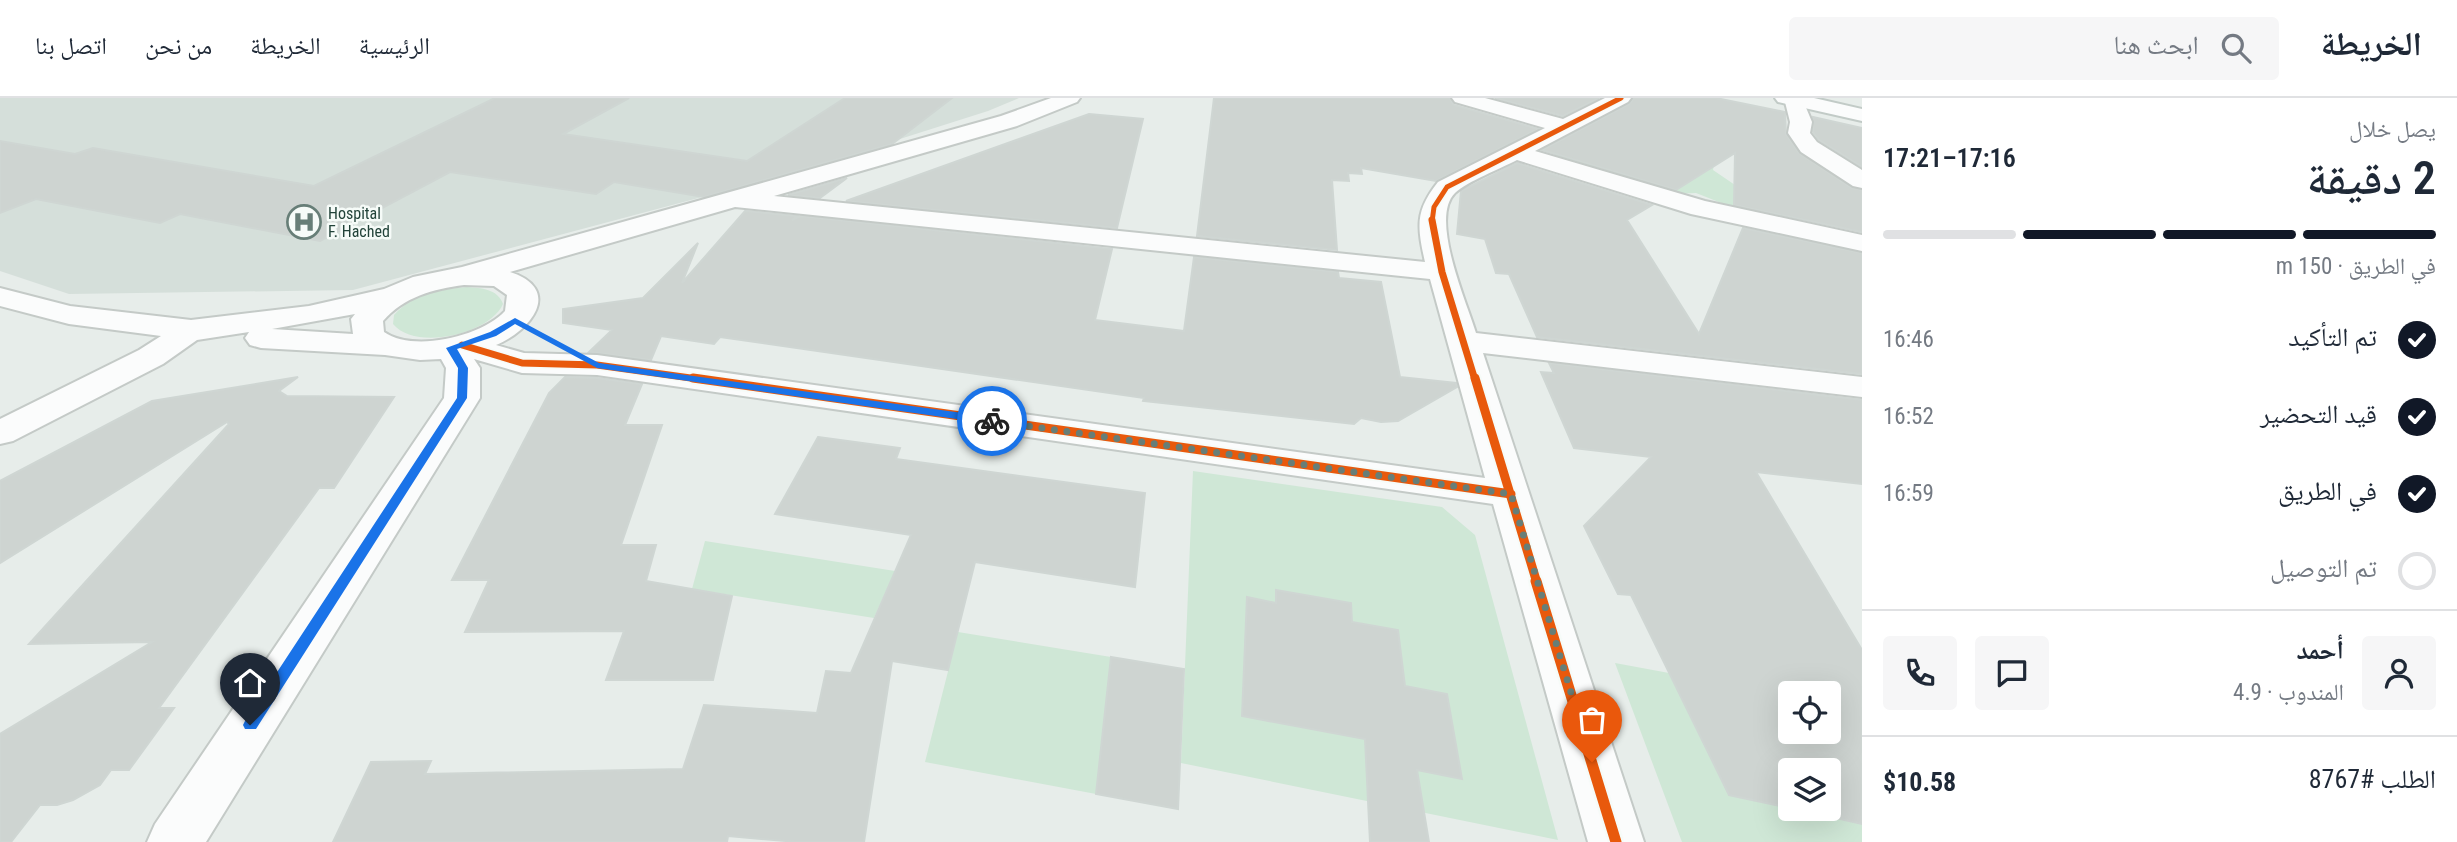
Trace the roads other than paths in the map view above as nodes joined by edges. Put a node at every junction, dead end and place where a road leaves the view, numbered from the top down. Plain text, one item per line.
1 (1070, 98) edge
2 (1462, 98) edge
3 (1621, 98) edge
4 (1789, 99) edge
5 (1862, 115) edge
6 (1563, 126) junction
7 (1514, 152) junction
8 (1862, 181) edge
9 (731, 199) junction
10 (628, 229) junction
11 (1862, 243) edge
12 (1441, 272) junction
13 (464, 276) junction
14 (535, 296) junction
15 (0, 297) edge
16 (390, 297) junction
17 (190, 330) junction
18 (1465, 341) junction
19 (384, 346) junction
20 (457, 346) junction
21 (597, 365) junction
22 (1862, 387) edge
23 (0, 433) edge
24 (1511, 494) junction
25 (175, 842) edge
26 (1616, 842) edge

1 - 9 street
2 - 6 street
3 - 6 street
4 - 5 street
4 - 8 street
6 - 7 street
7 - 11 street
7 - 12 street
9 - 10 street
9 - 12 street
10 - 13 street
10 - 14 street
12 - 18 street
13 - 14 street
13 - 16 street
14 - 20 street
14 - 21 street
15 - 17 street
16 - 17 street
16 - 19 street
17 - 19 street
17 - 23 street
18 - 22 street
18 - 24 street
19 - 20 street
20 - 21 street
20 - 25 street
21 - 24 street
24 - 26 street

